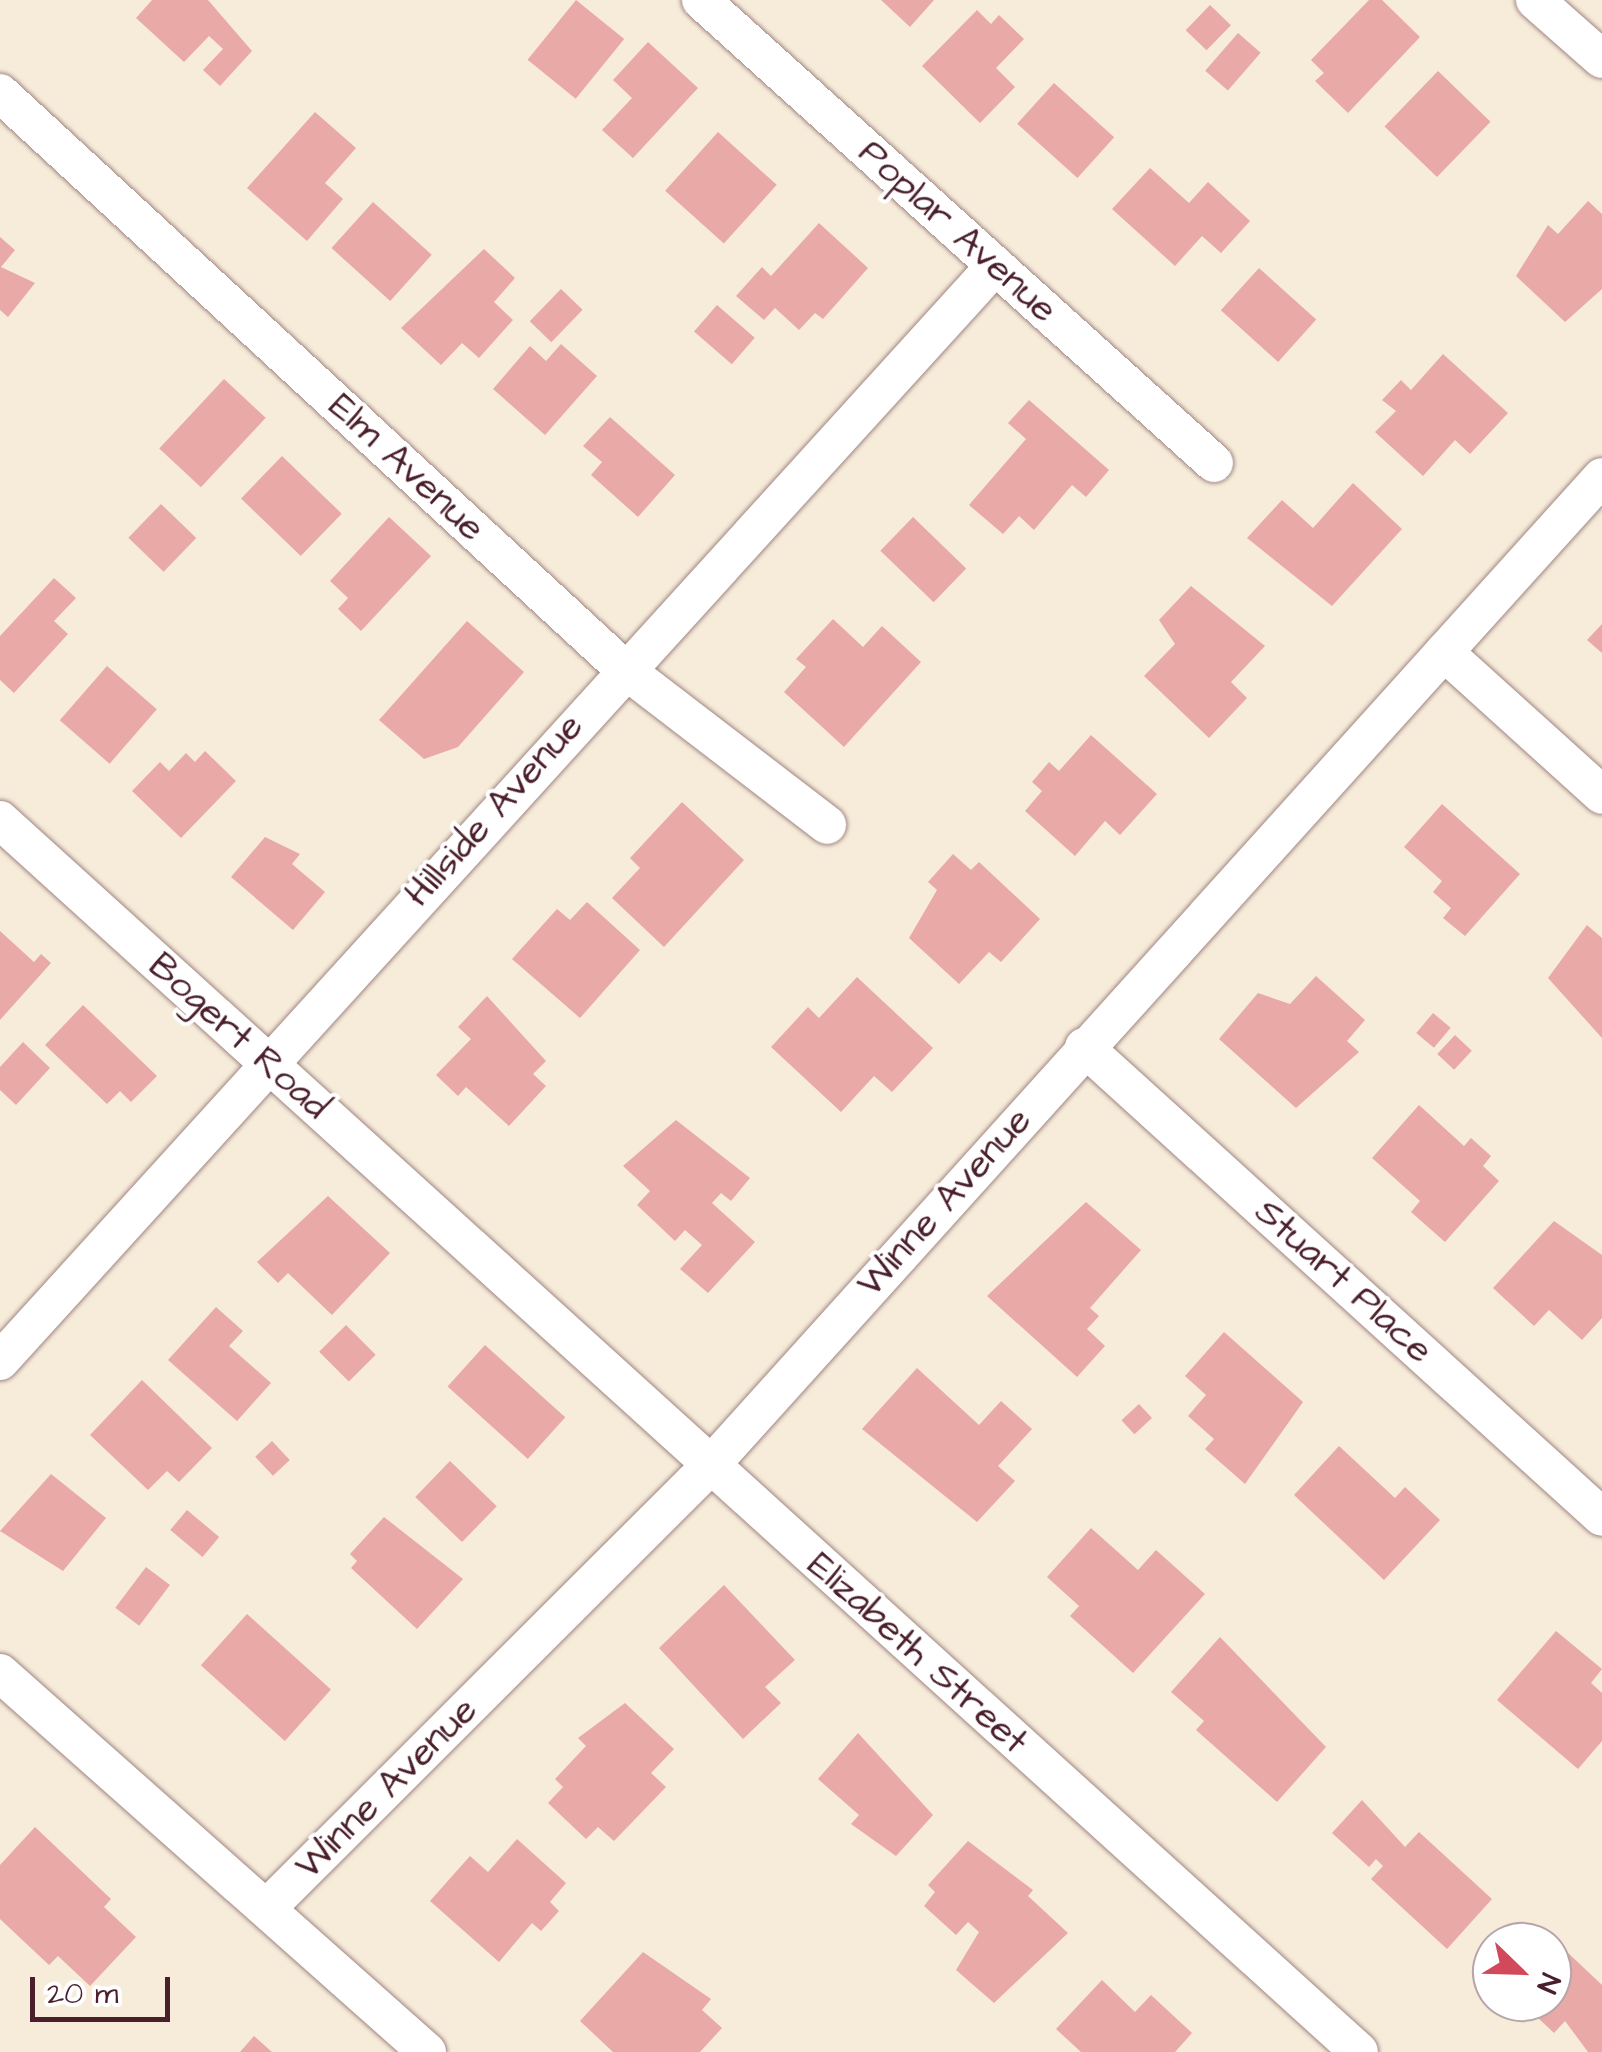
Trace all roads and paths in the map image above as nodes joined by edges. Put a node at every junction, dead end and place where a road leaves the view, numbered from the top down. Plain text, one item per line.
1 (701, 0) edge
2 (1535, 0) edge
3 (1602, 59) edge
4 (0, 93) edge
5 (995, 266) junction
6 (1214, 463) dead end
7 (1602, 477) edge
8 (1444, 652) junction
9 (624, 670) junction
10 (1602, 795) edge
11 (0, 820) edge
12 (827, 825) dead end
13 (1084, 1047) junction
14 (266, 1062) junction
15 (476, 1254) joint
16 (0, 1361) edge
17 (708, 1468) junction
18 (1602, 1517) edge
19 (0, 1672) edge
20 (267, 1908) junction
21 (428, 2052) edge
22 (1359, 2052) edge

1 - 5 street, Poplar Avenue
2 - 3 street
4 - 9 street, Elm Avenue
5 - 6 street, Poplar Avenue
5 - 9 street, Hillside Avenue
7 - 8 street, Winne Avenue
8 - 10 street
8 - 13 street, Winne Avenue
9 - 12 street, Elm Avenue
9 - 14 street, Hillside Avenue
11 - 14 street, Bogert Road
13 - 17 street, Winne Avenue
13 - 18 street, Stuart Place
14 - 15 street, Bogert Road
14 - 16 street, Hillside Avenue
15 - 17 street, Elizabeth Street
17 - 20 street, Winne Avenue
17 - 22 street, Elizabeth Street
19 - 20 street
20 - 21 street

